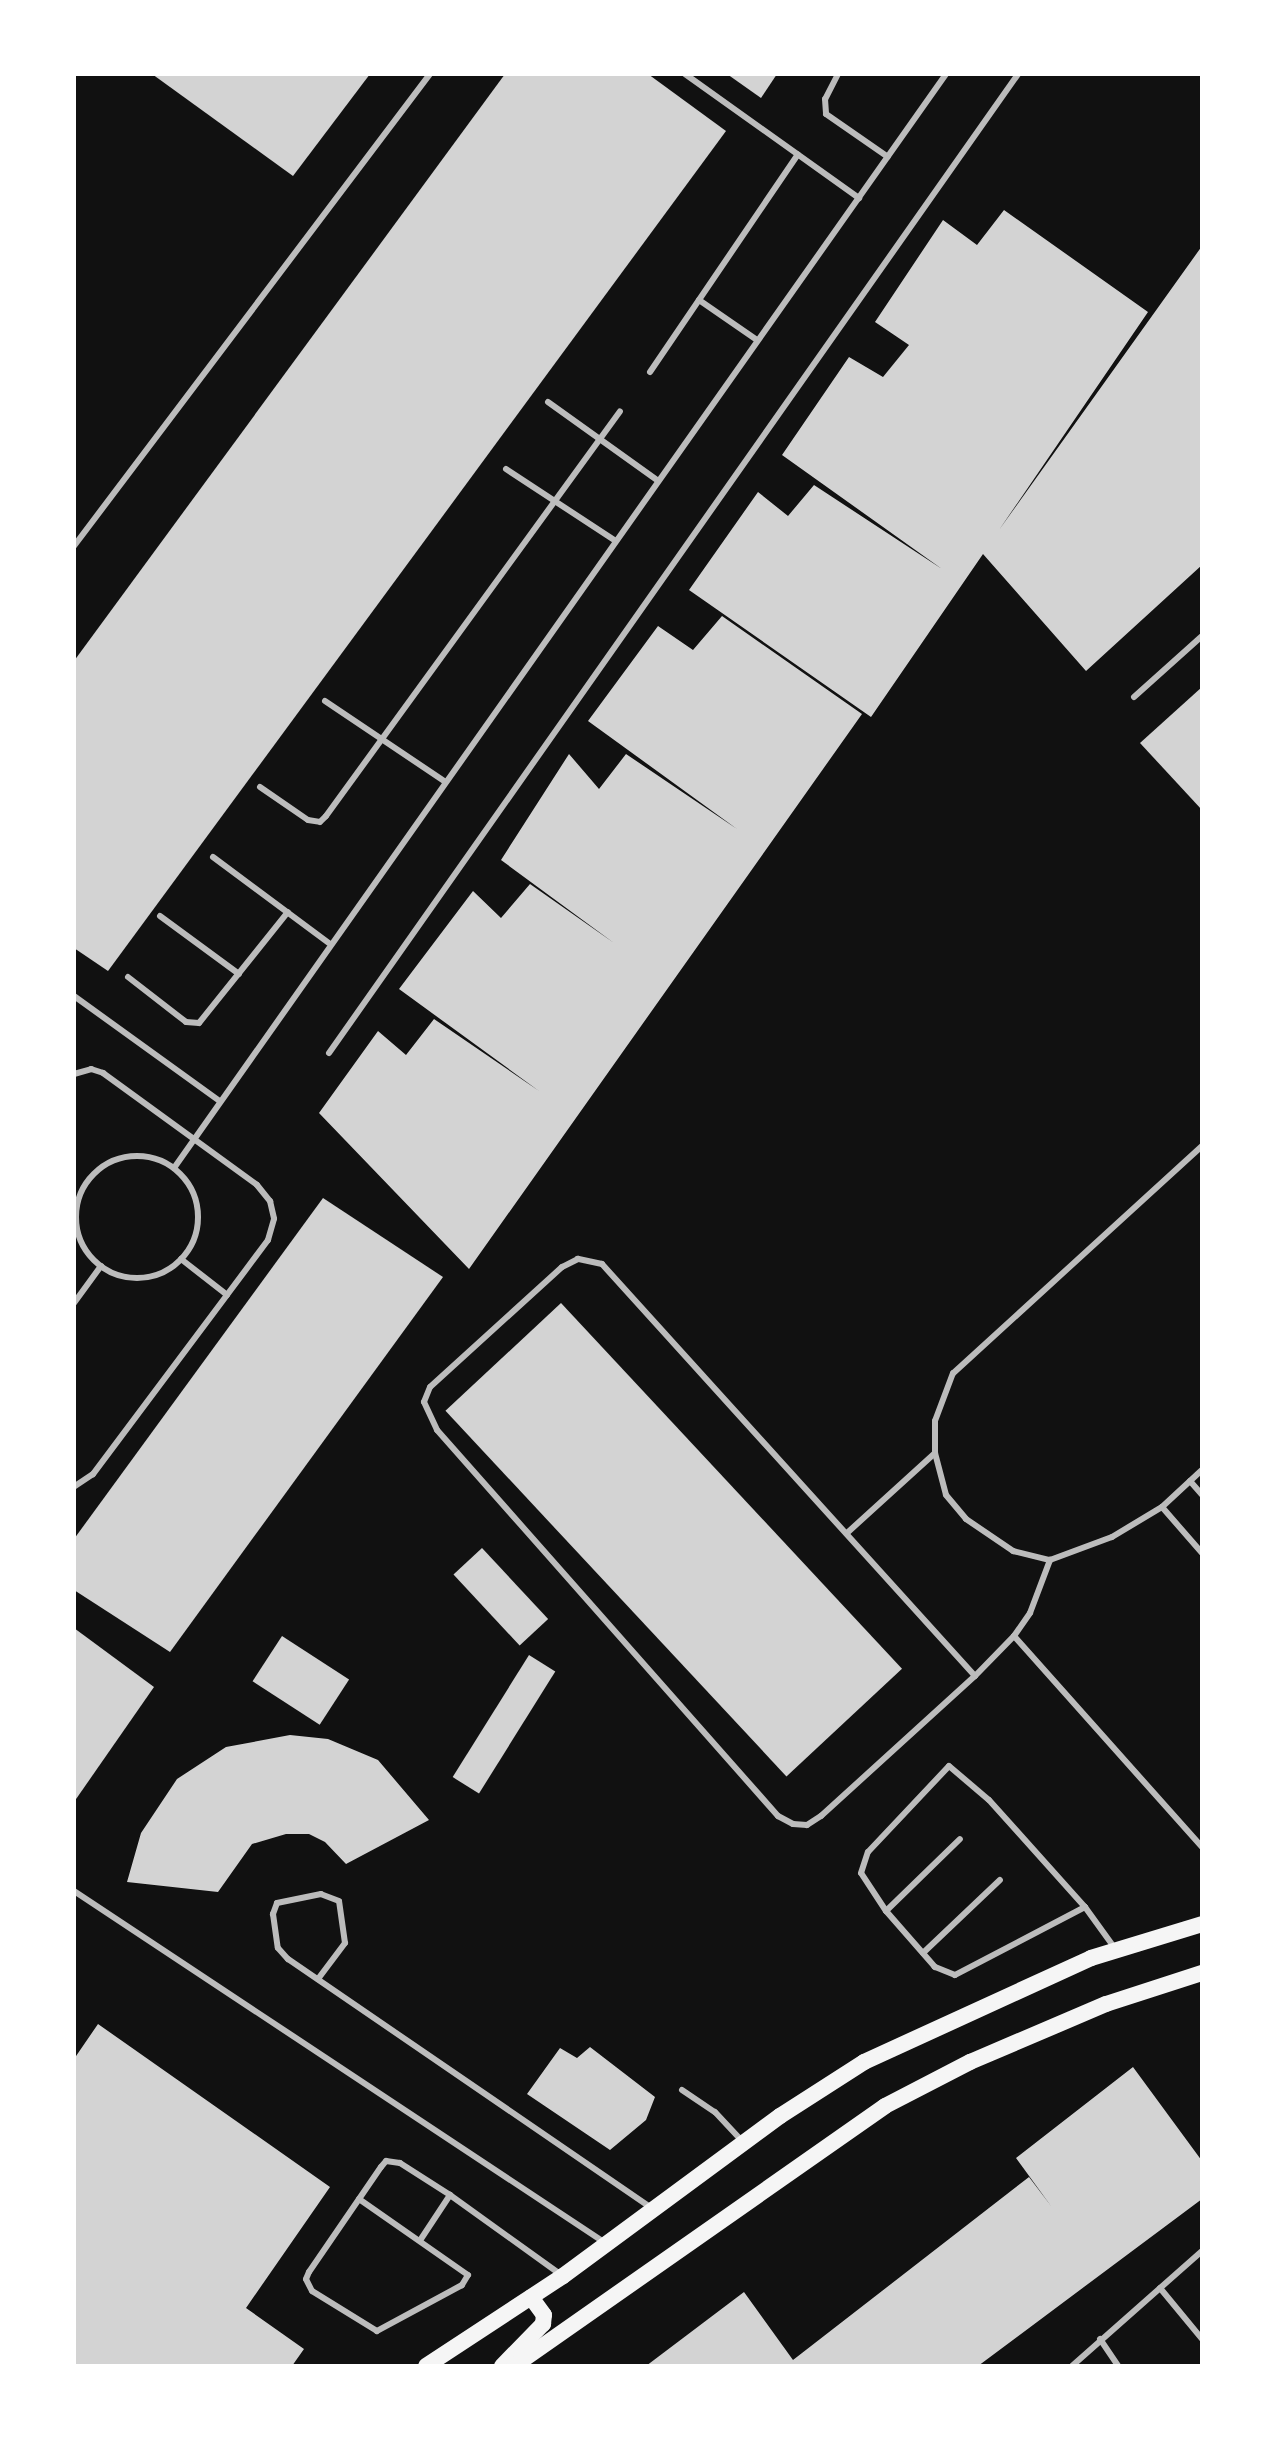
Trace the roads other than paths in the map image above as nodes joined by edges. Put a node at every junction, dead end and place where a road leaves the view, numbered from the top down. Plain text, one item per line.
1 (430, 74) edge
2 (685, 74) edge
3 (838, 74) edge
4 (946, 74) edge
5 (1018, 74) edge
6 (798, 154) junction
7 (888, 157) junction
8 (859, 198) junction
9 (699, 300) junction
10 (757, 340) junction
11 (650, 372) dead end
12 (548, 402) dead end
13 (620, 412) dead end
14 (601, 441) junction
15 (506, 469) dead end
16 (657, 480) junction
17 (557, 503) junction
18 (614, 540) junction
19 (74, 546) edge
20 (1202, 636) edge
21 (1134, 697) dead end
22 (325, 701) dead end
23 (382, 739) junction
24 (444, 781) junction
25 (260, 787) dead end
26 (213, 857) dead end
27 (288, 912) junction
28 (160, 916) dead end
29 (329, 943) junction
30 (239, 974) junction
31 (128, 977) dead end
32 (74, 996) edge
33 (329, 1053) dead end
34 (74, 1074) edge
35 (218, 1100) junction
36 (193, 1141) junction
37 (1202, 1148) edge
38 (174, 1168) junction
39 (181, 1259) junction
40 (101, 1266) junction
41 (227, 1295) junction
42 (74, 1303) edge
43 (935, 1453) junction
44 (1202, 1470) edge
45 (1190, 1481) junction
46 (74, 1487) edge
47 (1202, 1495) edge
48 (1162, 1507) junction
49 (847, 1533) junction
50 (1202, 1553) edge
51 (1050, 1560) junction
52 (1014, 1636) junction
53 (975, 1676) junction
54 (960, 1839) dead end
55 (1202, 1847) edge
56 (1000, 1880) dead end
57 (74, 1891) edge
58 (1085, 1907) junction
59 (886, 1911) junction
60 (1202, 1924) edge
61 (1116, 1950) junction
62 (923, 1953) junction
63 (1202, 1973) edge
64 (318, 1979) junction
65 (682, 2090) dead end
66 (745, 2143) junction
67 (450, 2195) junction
68 (359, 2199) junction
69 (653, 2208) junction
70 (421, 2239) junction
71 (607, 2244) junction
72 (1202, 2251) edge
73 (563, 2276) junction
74 (1160, 2288) junction
75 (531, 2297) junction
76 (1100, 2339) junction
77 (1202, 2339) edge
78 (426, 2366) edge
79 (502, 2366) edge
80 (514, 2366) edge
81 (1072, 2366) edge
82 (1118, 2366) edge

1 - 19 lane
2 - 6 lane
3 - 7 lane
4 - 7 lane
5 - 33 lane
6 - 8 lane
6 - 9 lane
7 - 8 lane
8 - 10 lane
9 - 10 lane
9 - 11 lane
10 - 16 lane
12 - 14 lane
13 - 14 lane
14 - 16 lane
14 - 17 lane
15 - 17 lane
16 - 18 lane
17 - 18 lane
17 - 23 lane
18 - 24 lane
20 - 21 lane
22 - 23 lane
23 - 24 lane
23 - 25 lane
24 - 29 lane
26 - 27 lane
27 - 29 lane
27 - 30 lane
28 - 30 lane
29 - 35 lane
30 - 31 lane
32 - 35 lane
34 - 36 lane
35 - 36 lane
36 - 38 lane
36 - 41 lane
37 - 43 lane
38 - 39 lane
38 - 40 lane
39 - 40 lane
39 - 41 lane
40 - 42 lane
41 - 46 lane
43 - 49 lane
43 - 51 lane
44 - 45 lane
45 - 47 lane
45 - 48 lane
48 - 50 lane
48 - 51 lane
49 - 53 lane
49 - 53 lane
51 - 52 lane
52 - 53 lane
52 - 55 lane
54 - 59 lane
56 - 62 lane
57 - 71 lane
58 - 59 lane
58 - 61 lane
58 - 62 lane
59 - 62 lane
60 - 61 main road
61 - 66 main road
63 - 80 main road
64 - 64 lane
64 - 69 lane
65 - 66 lane
66 - 69 main road
67 - 68 lane
67 - 70 lane
67 - 73 lane
68 - 70 lane
68 - 70 lane
69 - 71 main road
71 - 73 main road
72 - 74 lane
73 - 75 main road
74 - 76 lane
74 - 77 lane
75 - 78 main road
75 - 79 main road
76 - 81 lane
76 - 82 lane

